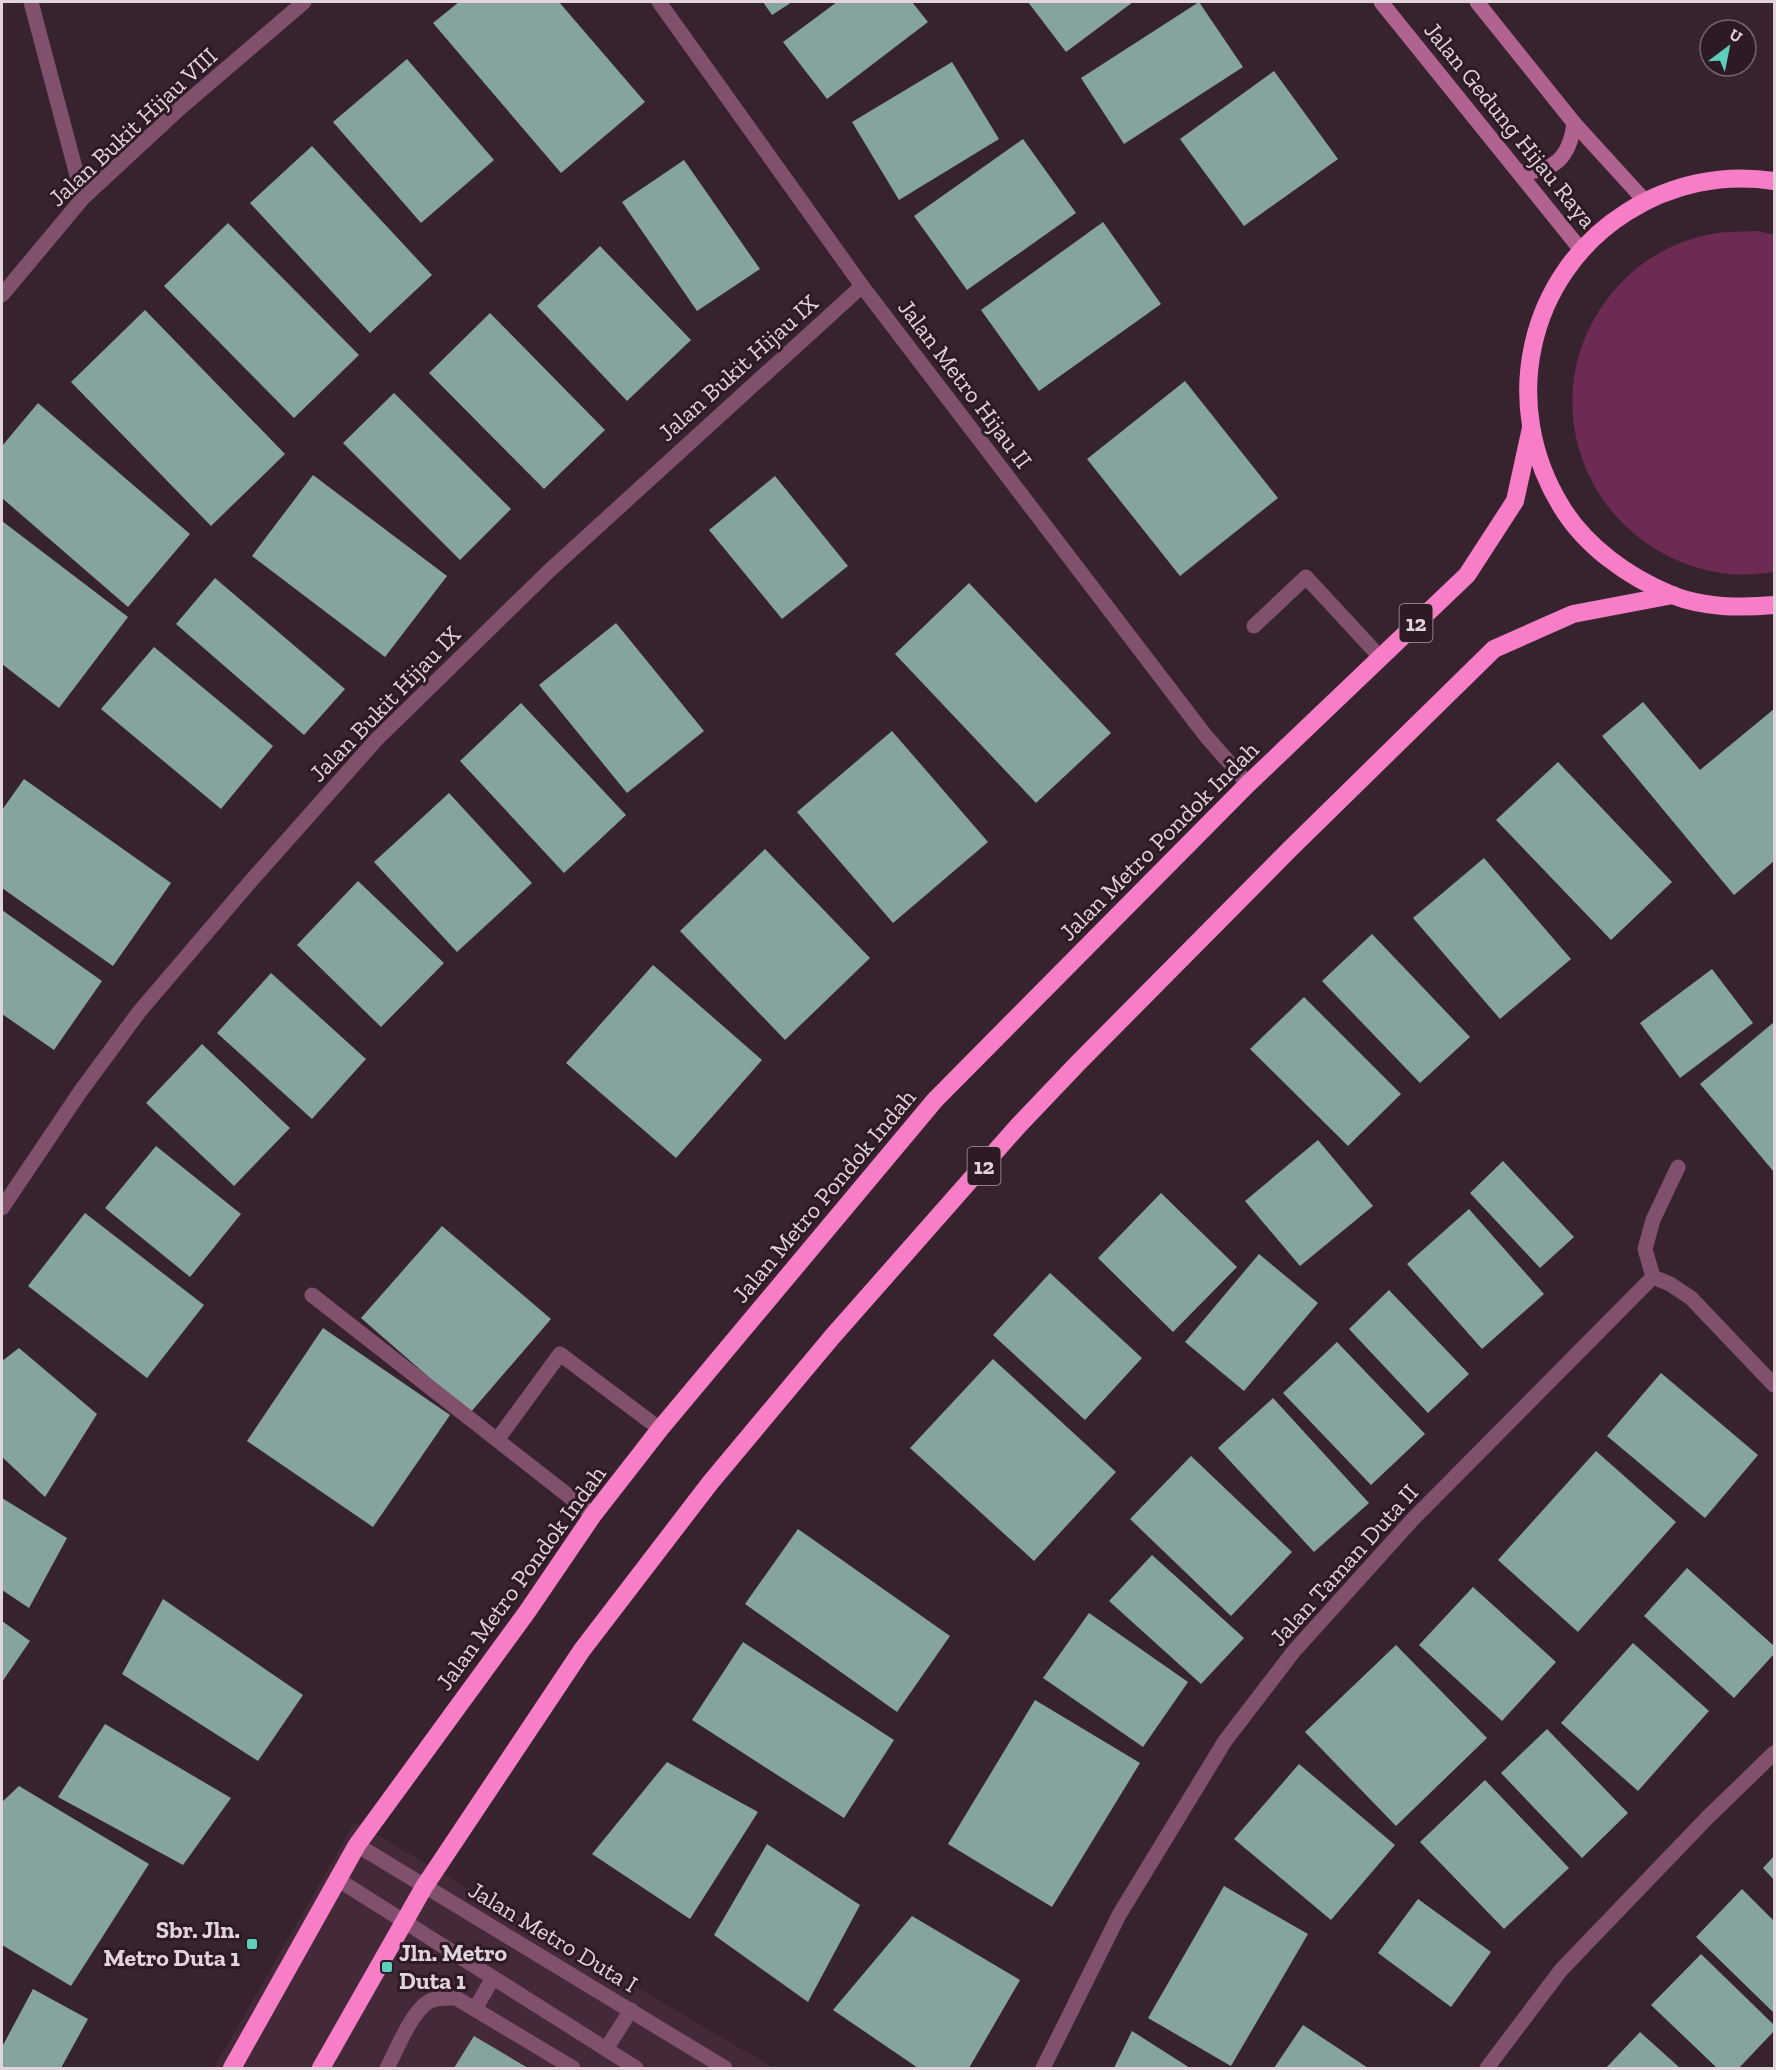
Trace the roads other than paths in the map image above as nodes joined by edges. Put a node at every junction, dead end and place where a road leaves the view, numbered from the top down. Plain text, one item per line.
1 (31, 2) edge
2 (304, 2) edge
3 (659, 2) edge
4 (1381, 2) edge
5 (1477, 2) edge
6 (1574, 123) junction
7 (1519, 172) junction
8 (1774, 181) edge
9 (83, 198) junction
10 (1645, 201) junction
11 (1581, 250) junction
12 (862, 286) junction
13 (2, 294) edge
14 (1531, 429) junction
15 (1672, 595) junction
16 (1774, 605) edge
17 (1254, 626) dead end
18 (1380, 657) junction
19 (1248, 784) junction
20 (1678, 1167) dead end
21 (2, 1208) edge
22 (1653, 1277) junction
23 (312, 1295) dead end
24 (1774, 1385) edge
25 (660, 1429) junction
26 (497, 1440) junction
27 (593, 1515) junction
28 (1774, 1753) edge
29 (357, 1845) junction
30 (337, 1879) junction
31 (424, 1887) junction
32 (404, 1920) junction
33 (494, 1978) junction
34 (475, 2009) junction
35 (631, 2010) junction
36 (606, 2049) junction
37 (232, 2068) edge
38 (321, 2068) edge
39 (387, 2068) edge
40 (573, 2068) edge
41 (636, 2068) edge
42 (725, 2068) edge
43 (1043, 2068) edge
44 (1487, 2068) edge

1 - 9 street
2 - 9 street, Jalan Bukit Hijau VIII
3 - 12 street, Jalan Metro Hijau II
4 - 7 main road, Jalan Gedung Hijau Raya
5 - 6 main road
6 - 7 main road
6 - 10 main road
7 - 11 main road, Jalan Gedung Hijau Raya
8 - 10 highway, 12
9 - 13 street, Jalan Bukit Hijau VIII
10 - 11 highway, 12
11 - 14 highway, 12
12 - 19 street, Jalan Metro Hijau II
12 - 21 street, Jalan Bukit Hijau IX
14 - 15 highway, 12
14 - 18 highway, Jalan Metro Pondok Indah / 12
15 - 16 highway, 12
15 - 31 highway, 12
17 - 18 street
18 - 19 highway, Jalan Metro Pondok Indah / 12
19 - 25 highway, Jalan Metro Pondok Indah / 12
20 - 22 street
22 - 24 street
22 - 43 street, Jalan Taman Duta II
23 - 26 street
25 - 26 street
25 - 27 highway, Jalan Metro Pondok Indah / 12
26 - 27 street
27 - 29 highway, Jalan Metro Pondok Indah / 12
28 - 44 street
29 - 30 highway, Jalan Metro Pondok Indah / 12
29 - 31 street, Jalan Metro Duta I
30 - 32 street
30 - 37 highway, Jalan Metro Pondok Indah / 12
31 - 32 highway, 12
31 - 35 street, Jalan Metro Duta I
32 - 33 street
32 - 38 highway, 12
33 - 34 street
33 - 36 street
34 - 39 street
34 - 40 street
35 - 36 street
35 - 42 street, Jalan Metro Duta I
36 - 41 street

